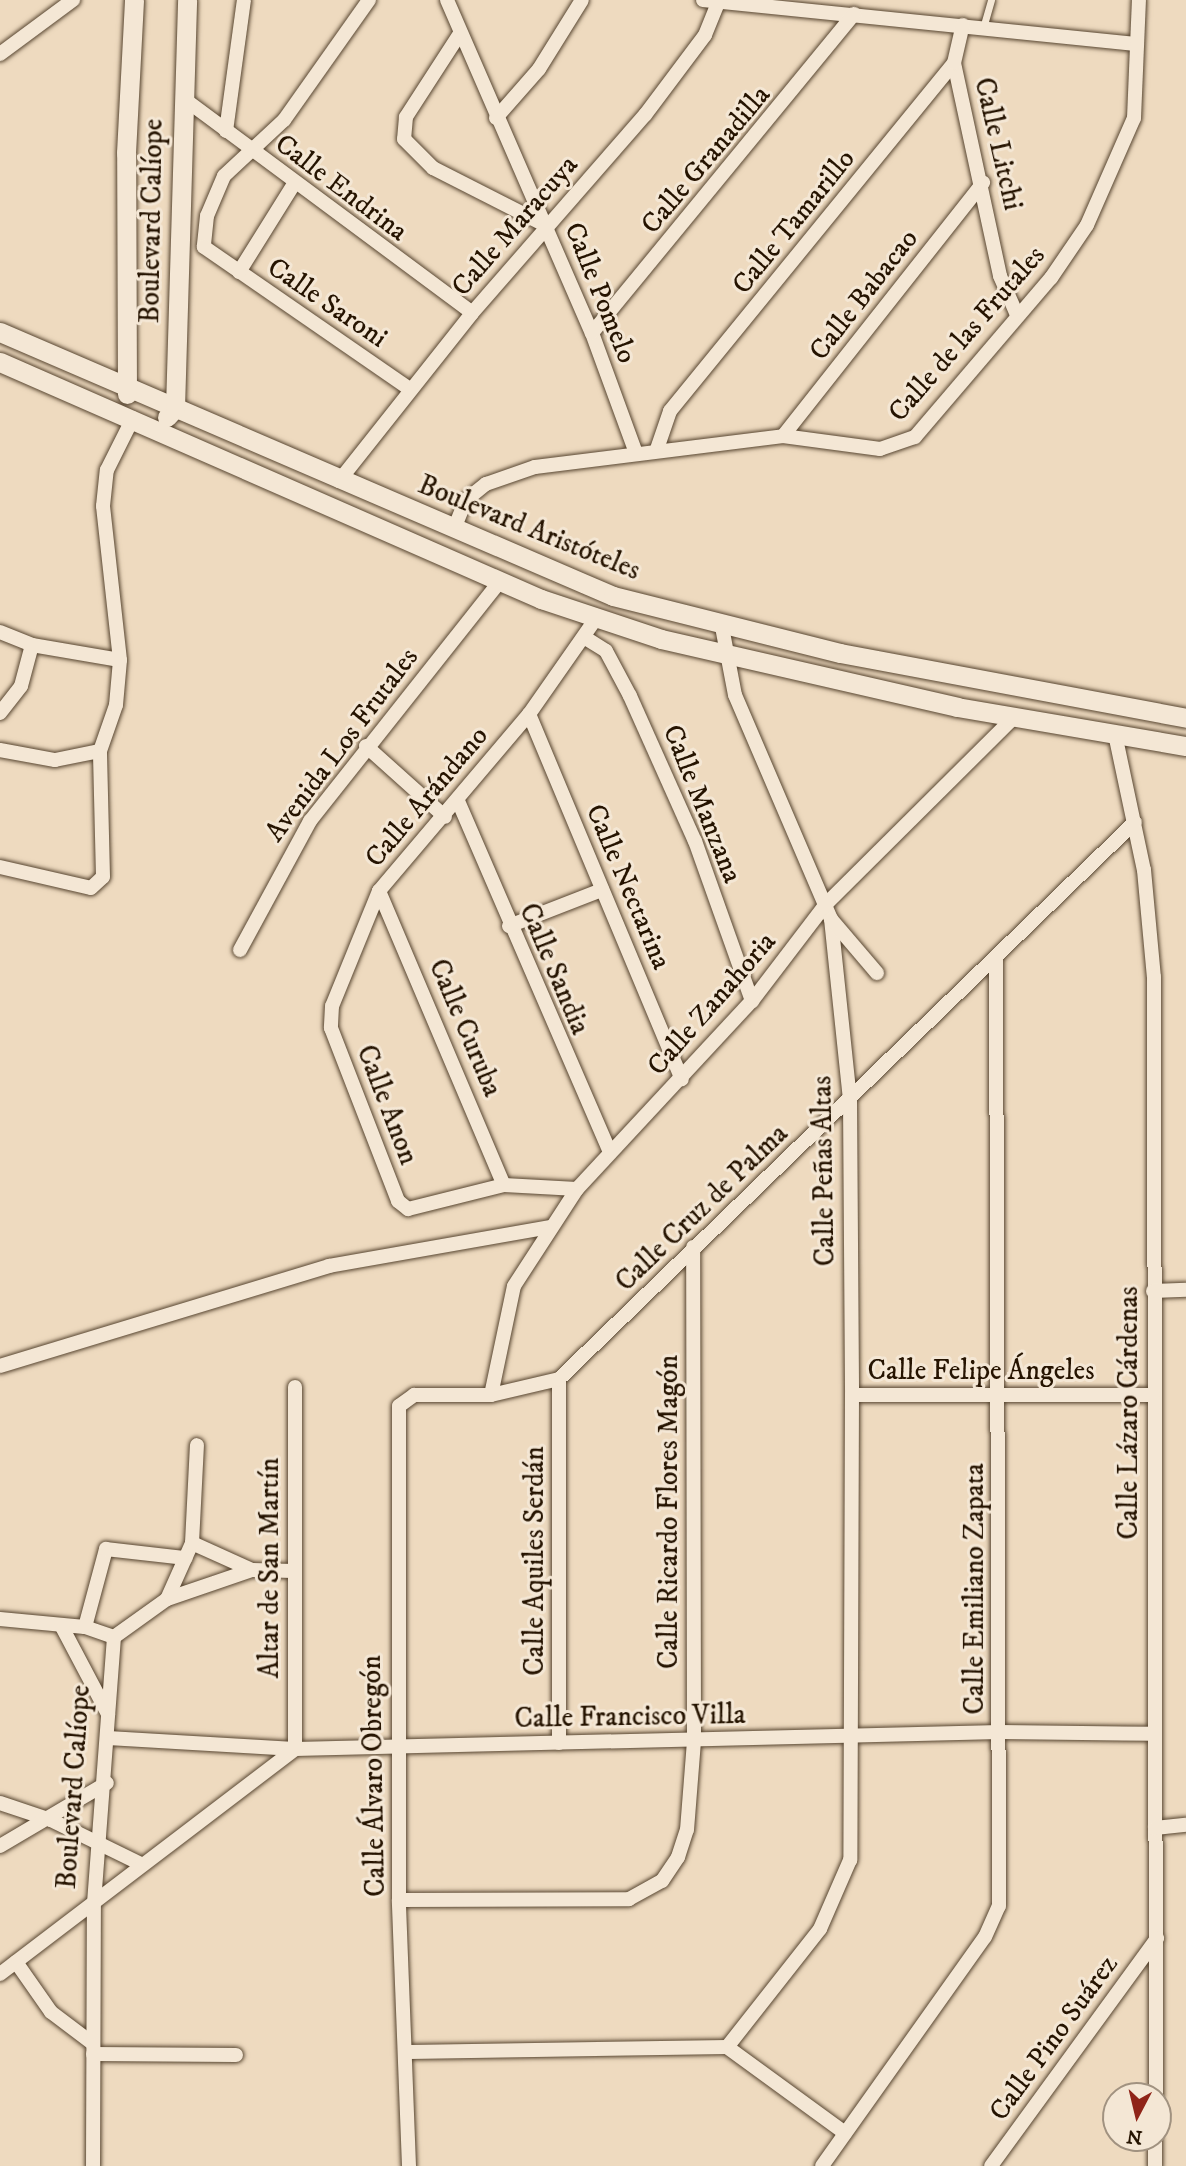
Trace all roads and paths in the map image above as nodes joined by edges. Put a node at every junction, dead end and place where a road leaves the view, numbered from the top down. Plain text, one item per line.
1 (73, 0) edge
2 (134, 0) edge
3 (187, 0) edge
4 (244, 0) edge
5 (369, 0) edge
6 (447, 0) edge
7 (582, 0) edge
8 (704, 0) edge
9 (991, 0) edge
10 (1139, 0) edge
11 (719, 1) edge
12 (817, 6) edge
13 (854, 14) junction
14 (963, 25) junction
15 (983, 28) junction
16 (458, 35) junction
17 (1136, 44) junction
18 (0, 54) edge
19 (954, 63) junction
20 (183, 98) junction
21 (496, 118) junction
22 (226, 131) junction
23 (254, 153) junction
24 (983, 183) junction
25 (295, 184) junction
26 (547, 226) junction
27 (180, 237) junction
28 (204, 247) junction
29 (239, 272) junction
30 (472, 313) junction
31 (1017, 315) junction
32 (0, 332) edge
33 (593, 333) junction
34 (0, 362) edge
35 (176, 376) junction
36 (125, 385) junction
37 (410, 389) junction
38 (174, 408) junction
39 (131, 416) junction
40 (783, 436) junction
41 (261, 448) junction
42 (657, 449) junction
43 (636, 453) junction
44 (339, 481) junction
45 (454, 529) junction
46 (500, 581) junction
47 (597, 617) junction
48 (722, 627) junction
49 (0, 632) edge
50 (587, 639) junction
51 (32, 645) junction
52 (726, 657) junction
53 (120, 660) junction
54 (0, 713) edge
55 (529, 714) junction
56 (1013, 718) junction
57 (1186, 718) edge
58 (1115, 734) junction
59 (366, 746) junction
60 (1186, 746) edge
61 (0, 750) edge
62 (100, 751) junction
63 (458, 801) junction
64 (445, 817) junction
65 (1135, 822) junction
66 (0, 867) edge
67 (602, 890) junction
68 (379, 891) junction
69 (826, 904) junction
70 (831, 919) junction
71 (509, 926) junction
72 (240, 950) dead end
73 (996, 957) junction
74 (877, 972) dead end
75 (752, 1001) junction
76 (331, 1028) joint
77 (682, 1079) junction
78 (850, 1100) junction
79 (610, 1153) junction
80 (503, 1185) junction
81 (577, 1189) junction
82 (550, 1227) junction
83 (693, 1247) junction
84 (1186, 1290) edge
85 (1153, 1292) junction
86 (0, 1366) edge
87 (559, 1380) junction
88 (295, 1387) dead end
89 (491, 1395) junction
90 (852, 1395) junction
91 (999, 1395) junction
92 (1153, 1395) junction
93 (197, 1445) dead end
94 (192, 1543) junction
95 (185, 1558) junction
96 (252, 1570) junction
97 (294, 1571) junction
98 (167, 1599) junction
99 (0, 1619) edge
100 (61, 1625) junction
101 (85, 1627) junction
102 (114, 1637) junction
103 (108, 1714) junction
104 (1000, 1732) junction
105 (1153, 1734) junction
106 (853, 1735) junction
107 (108, 1738) junction
108 (694, 1741) junction
109 (559, 1743) junction
110 (397, 1746) junction
111 (295, 1749) junction
112 (107, 1783) junction
113 (0, 1803) edge
114 (51, 1820) junction
115 (1186, 1825) edge
116 (1155, 1828) junction
117 (98, 1843) junction
118 (0, 1846) edge
119 (141, 1864) junction
120 (399, 1900) junction
121 (94, 1903) junction
122 (1157, 1938) junction
123 (16, 1962) junction
124 (0, 1974) edge
125 (727, 2047) junction
126 (93, 2048) junction
127 (409, 2052) junction
128 (236, 2055) dead end
129 (1156, 2082) edge
130 (845, 2133) junction
131 (93, 2166) edge
132 (409, 2166) edge
133 (822, 2166) edge
134 (991, 2166) edge

1 - 18 street
2 - 36 street, Boulevard Calíope
3 - 20 street, Boulevard Calíope
4 - 22 street
5 - 23 street
6 - 16 street, Calle Pomelo
7 - 21 street
8 - 11 street
9 - 15 lane
10 - 17 street, Calle de las Frutales
11 - 12 street
11 - 26 street, Calle Maracuya
12 - 13 street
13 - 14 street
13 - 33 street, Calle Granadilla
14 - 15 street
14 - 19 street, Calle Tamarillo
15 - 17 street
16 - 21 street, Calle Pomelo
16 - 26 street
17 - 31 street, Calle de las Frutales
19 - 24 street, Calle Litchi
19 - 42 street, Calle Tamarillo
20 - 22 street, Calle Endrina
20 - 27 street, Boulevard Calíope
21 - 26 street, Calle Pomelo
22 - 23 street, Calle Endrina
23 - 25 street, Calle Endrina
23 - 28 street
24 - 31 street, Calle Litchi
24 - 40 street, Calle Babacao
25 - 29 street
25 - 30 street, Calle Endrina
26 - 30 street, Calle Maracuya
26 - 33 street, Calle Pomelo
27 - 28 street, Calle Saroni
27 - 35 street, Boulevard Calíope
28 - 29 street, Calle Saroni
29 - 37 street, Calle Saroni
30 - 37 street, Calle Maracuya
31 - 40 street, Calle de las Frutales
32 - 36 street, Boulevard Aristóteles
33 - 43 street, Calle Pomelo
34 - 39 street, Boulevard Aristóteles
35 - 38 street, Boulevard Calíope
35 - 41 street
36 - 38 street, Boulevard Aristóteles
36 - 39 street
37 - 44 street, Calle Maracuya
38 - 39 street
38 - 41 street, Boulevard Aristóteles
39 - 46 street, Boulevard Aristóteles
39 - 53 street
40 - 42 street, Calle de las Frutales
41 - 44 street, Boulevard Aristóteles
42 - 43 street, Calle de las Frutales
43 - 45 street, Calle de las Frutales
44 - 45 street, Boulevard Aristóteles
45 - 48 street, Boulevard Aristóteles
46 - 47 street, Boulevard Aristóteles
46 - 59 street, Avenida Los Frutales
47 - 50 street, Calle Arándano
47 - 52 street, Boulevard Aristóteles
48 - 52 street, Calle Peñas Altas
48 - 57 street, Boulevard Aristóteles
49 - 51 street
50 - 55 street, Calle Arándano
50 - 75 street, Calle Manzana
51 - 53 street
51 - 54 street
52 - 56 street, Boulevard Aristóteles
52 - 69 street, Calle Peñas Altas
53 - 62 street
55 - 63 street, Calle Arándano
55 - 67 street, Calle Nectarina
56 - 58 street, Boulevard Aristóteles
56 - 69 street, Calle Zanahoria
58 - 60 street, Boulevard Aristóteles
58 - 65 street, Calle Lázaro Cárdenas
59 - 64 street
59 - 72 street, Avenida Los Frutales
61 - 62 street
62 - 66 street
63 - 64 street, Calle Arándano
63 - 71 street, Calle Sandia
64 - 68 street, Calle Arándano
65 - 73 street, Calle Cruz de Palma
65 - 85 street, Calle Lázaro Cárdenas
67 - 71 street
67 - 77 street, Calle Nectarina
68 - 76 street, Calle Arándano
68 - 80 street, Calle Curuba
69 - 70 street, Calle Peñas Altas
69 - 75 street, Calle Zanahoria
70 - 74 street
70 - 78 street, Calle Peñas Altas
71 - 79 street, Calle Sandia
73 - 78 street, Calle Cruz de Palma
73 - 91 street, Calle Emiliano Zapata
75 - 77 street, Calle Zanahoria
76 - 80 street, Calle Anon
77 - 79 street, Calle Zanahoria
78 - 83 street, Calle Cruz de Palma
78 - 90 street, Calle Peñas Altas
79 - 81 street, Calle Zanahoria
80 - 81 street
81 - 82 street, Calle Zanahoria
82 - 86 street
82 - 89 street, Calle Zanahoria
83 - 87 street, Calle Cruz de Palma
83 - 108 street, Calle Ricardo Flores Magón
84 - 85 street
85 - 92 street, Calle Lázaro Cárdenas
87 - 89 street
87 - 109 street, Calle Aquiles Serdán
88 - 97 street, Altar de San Martín
89 - 110 street, Calle Álvaro Obregón
90 - 91 street, Calle Felipe Ángeles
90 - 106 street, Calle Peñas Altas
91 - 92 street, Calle Felipe Ángeles
91 - 104 street, Calle Emiliano Zapata
92 - 105 street, Calle Lázaro Cárdenas
93 - 94 street
94 - 95 street
94 - 96 street
95 - 98 street
95 - 101 street
96 - 97 street
96 - 98 street
97 - 111 street, Altar de San Martín
98 - 102 street
99 - 100 street
100 - 101 street
100 - 103 street
101 - 102 street
102 - 103 street, Boulevard Calíope
103 - 107 street, Boulevard Calíope
104 - 105 street, Calle Francisco Villa
104 - 106 street, Calle Francisco Villa
104 - 130 street, Calle Emiliano Zapata
105 - 116 street, Calle Lázaro Cárdenas
106 - 108 street, Calle Francisco Villa
106 - 125 street, Calle Peñas Altas
107 - 111 street, Calle Francisco Villa
107 - 112 street, Boulevard Calíope
108 - 109 street, Calle Francisco Villa
108 - 120 street, Calle Ricardo Flores Magón
109 - 110 street, Calle Francisco Villa
110 - 111 street, Calle Francisco Villa
110 - 120 street, Calle Álvaro Obregón
111 - 119 street
112 - 114 street
112 - 117 street, Boulevard Calíope
113 - 114 street
114 - 117 street
114 - 118 street
115 - 116 street
116 - 122 street, Calle Lázaro Cárdenas
117 - 119 street
117 - 121 street, Boulevard Calíope
119 - 121 street
120 - 127 street, Calle Álvaro Obregón
121 - 123 street
121 - 126 street, Boulevard Calíope
122 - 129 street, Calle Lázaro Cárdenas
122 - 134 street, Calle Pino Suárez
123 - 124 street
123 - 126 street
125 - 127 street
125 - 130 street
126 - 128 street
126 - 131 street, Boulevard Calíope
127 - 132 street, Calle Álvaro Obregón
130 - 133 street, Calle Emiliano Zapata

